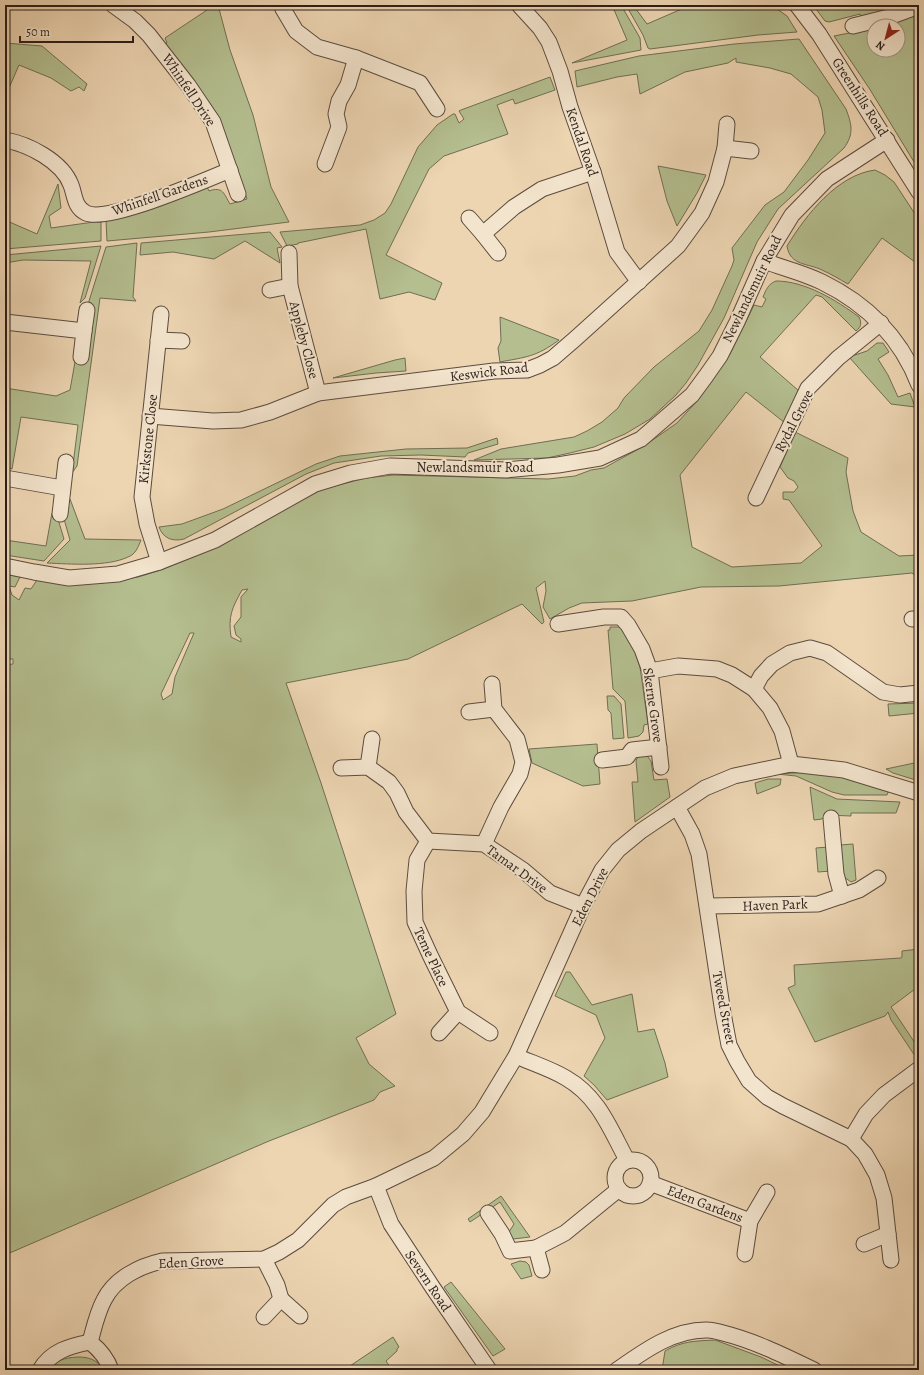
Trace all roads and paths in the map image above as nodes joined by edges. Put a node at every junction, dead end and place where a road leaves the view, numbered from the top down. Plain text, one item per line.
1 (113, 5) edge
2 (282, 5) edge
3 (520, 5) edge
4 (796, 5) edge
5 (919, 6) edge
6 (853, 26) dead end
7 (356, 58) junction
8 (437, 109) dead end
9 (727, 124) dead end
10 (5, 140) edge
11 (888, 140) junction
12 (725, 148) junction
13 (751, 151) dead end
14 (326, 164) dead end
15 (230, 170) junction
16 (593, 172) junction
17 (919, 192) edge
18 (238, 194) dead end
19 (469, 218) dead end
20 (483, 234) junction
21 (290, 253) dead end
22 (498, 253) dead end
23 (764, 261) junction
24 (639, 282) junction
25 (290, 286) junction
26 (270, 290) dead end
27 (87, 310) dead end
28 (161, 314) dead end
29 (5, 322) edge
30 (881, 323) junction
31 (84, 331) junction
32 (158, 340) junction
33 (182, 341) dead end
34 (81, 357) dead end
35 (919, 385) edge
36 (318, 393) junction
37 (150, 416) junction
38 (66, 462) dead end
39 (5, 478) edge
40 (62, 488) junction
41 (756, 498) dead end
42 (60, 514) dead end
43 (159, 562) junction
44 (5, 566) edge
45 (558, 624) dead end
46 (650, 671) junction
47 (492, 684) dead end
48 (754, 689) junction
49 (919, 693) edge
50 (494, 709) junction
51 (469, 712) dead end
52 (372, 739) dead end
53 (659, 747) junction
54 (602, 760) dead end
55 (791, 764) junction
56 (368, 767) junction
57 (661, 767) dead end
58 (341, 768) dead end
59 (919, 793) edge
60 (677, 807) junction
61 (831, 818) dead end
62 (428, 840) junction
63 (484, 844) junction
64 (878, 878) dead end
65 (842, 896) junction
66 (583, 906) junction
67 (708, 906) junction
68 (458, 1012) junction
69 (439, 1033) dead end
70 (490, 1033) dead end
71 (516, 1056) junction
72 (919, 1069) edge
73 (851, 1140) junction
74 (627, 1160) junction
75 (409, 1170) joint
76 (650, 1183) junction
77 (376, 1186) junction
78 (619, 1189) junction
79 (767, 1192) dead end
80 (488, 1213) dead end
81 (750, 1221) junction
82 (888, 1234) junction
83 (864, 1244) dead end
84 (536, 1248) junction
85 (745, 1254) dead end
86 (264, 1258) junction
87 (891, 1260) dead end
88 (542, 1270) dead end
89 (281, 1299) junction
90 (300, 1316) dead end
91 (264, 1317) dead end
92 (90, 1342) junction
93 (40, 1370) edge
94 (111, 1370) edge
95 (490, 1370) edge
96 (617, 1370) edge
97 (814, 1370) edge

1 - 15 street, Whinfell Drive
2 - 7 street
3 - 16 street, Kendal Road
4 - 11 street, Greenhills Road
5 - 6 street
7 - 8 street
7 - 14 street
9 - 12 street, Keswick Road
10 - 15 street, Whinfell Gardens
11 - 17 street, Greenhills Road
11 - 23 street, Newlandsmuir Road
12 - 13 street
12 - 24 street, Keswick Road
15 - 18 street, Whinfell Drive
16 - 20 street
16 - 24 street, Kendal Road
19 - 20 street
20 - 22 street
21 - 25 street, Appleby Close
23 - 30 street
23 - 43 street, Newlandsmuir Road
24 - 36 street, Keswick Road
25 - 26 street, Appleby Close
25 - 36 street, Appleby Close
27 - 31 street
28 - 32 street, Kirkstone Close
29 - 31 street
30 - 35 street
30 - 41 street, Rydal Grove
31 - 34 street
32 - 33 street
32 - 37 street, Kirkstone Close
36 - 37 street, Keswick Road
37 - 43 street, Kirkstone Close
38 - 40 street
39 - 40 street
40 - 42 street
43 - 44 street, Newlandsmuir Road
45 - 46 street, Skerne Grove
46 - 48 street
46 - 53 street, Skerne Grove
47 - 50 street
48 - 49 street
48 - 55 street
50 - 51 street
50 - 63 street
52 - 56 street
53 - 54 street
53 - 57 street, Skerne Grove
55 - 59 street, Eden Drive
55 - 60 street, Eden Drive
56 - 58 street
56 - 62 street
60 - 66 street, Eden Drive
60 - 67 street, Tweed Street
61 - 65 street
62 - 63 street, Tamar Drive
62 - 68 street, Teme Place
63 - 66 street, Tamar Drive
64 - 65 street, Haven Park
65 - 67 street, Haven Park
66 - 71 street, Eden Drive
67 - 73 street, Tweed Street
68 - 69 street
68 - 70 street
71 - 74 street
71 - 75 street, Eden Drive
72 - 73 street
73 - 82 street, Tweed Street
74 - 76 street, Eden Gardens
74 - 78 street
75 - 77 street, Eden Grove
76 - 78 street, Eden Gardens
76 - 81 street, Eden Gardens
77 - 86 street, Eden Grove
77 - 95 street, Severn Road
78 - 84 street
79 - 81 street, Eden Gardens
80 - 84 street
81 - 85 street
82 - 83 street
82 - 87 street, Tweed Street
84 - 88 street
86 - 89 street
86 - 92 street, Eden Grove
89 - 90 street
89 - 91 street
92 - 93 street
92 - 94 street
96 - 97 street

